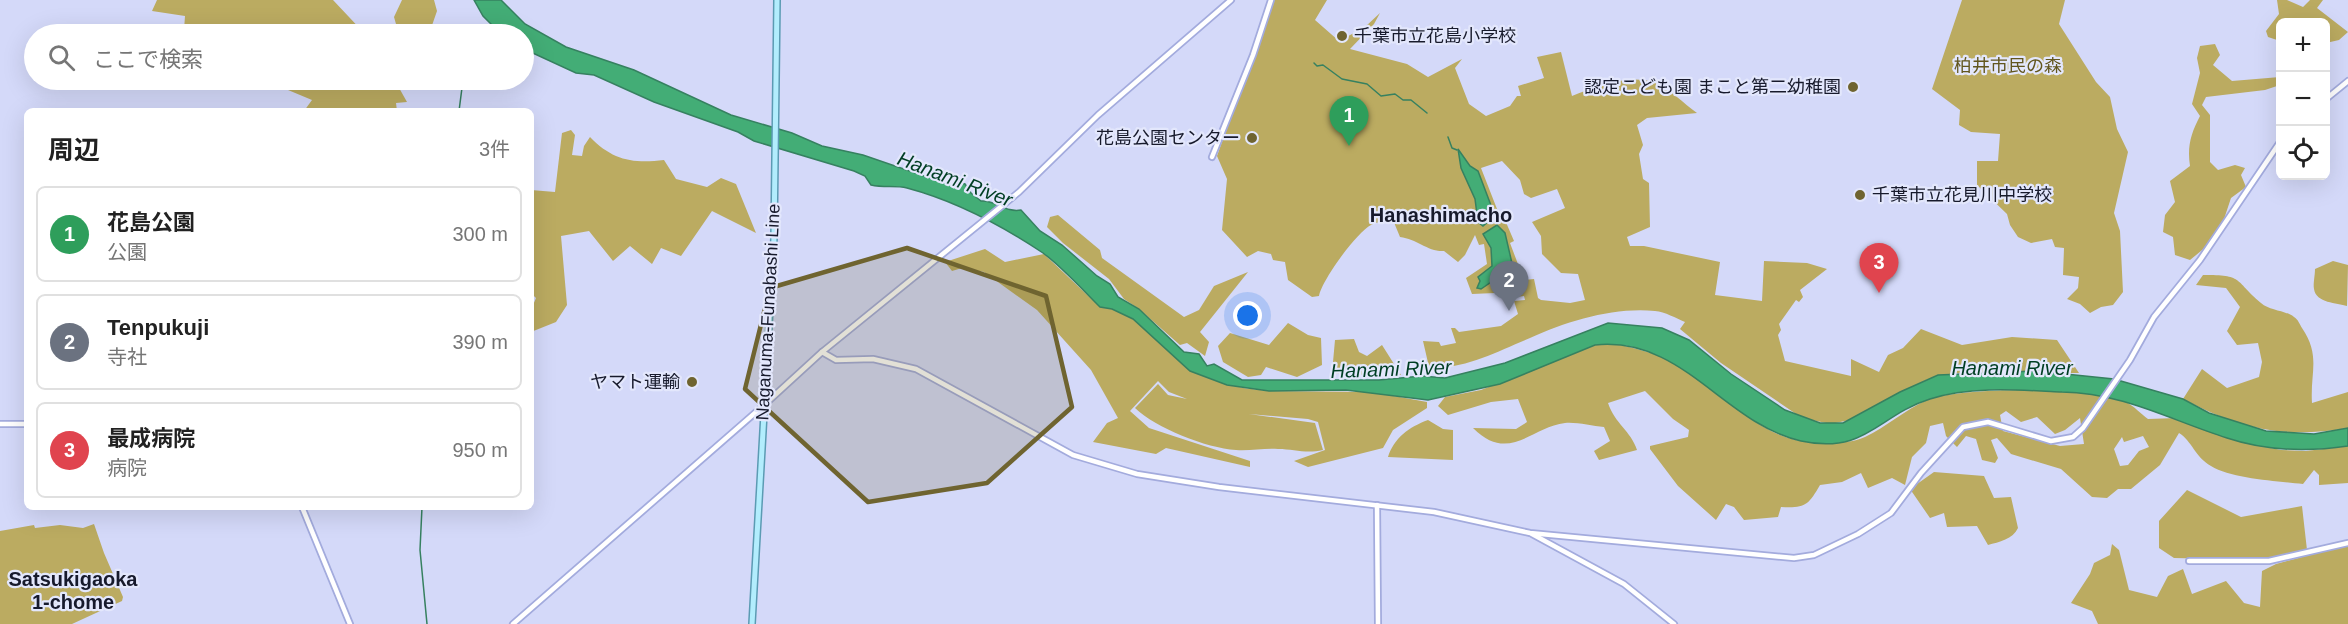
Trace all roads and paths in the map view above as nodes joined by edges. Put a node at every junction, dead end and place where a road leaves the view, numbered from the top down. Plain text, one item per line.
1 (777, 0) edge
2 (1231, 0) edge
3 (1271, 0) edge
4 (2348, 81) edge
5 (2330, 95) edge
6 (2276, 148) edge
7 (1212, 157) dead end
8 (822, 352) junction
9 (763, 406) junction
10 (0, 424) edge
11 (24, 424) edge
12 (1377, 505) junction
13 (303, 510) edge
14 (1530, 533) junction
15 (2348, 543) edge
16 (2189, 561) dead end
17 (350, 624) edge
18 (513, 624) edge
19 (752, 624) edge
20 (1378, 624) edge
21 (1674, 624) edge

1 - 9 main road, Naganuma-Funabashi Line
2 - 8 street
3 - 7 street
4 - 5 street
6 - 14 street
8 - 9 street
8 - 12 street
9 - 18 street
9 - 19 main road, Naganuma-Funabashi Line
10 - 11 street
12 - 14 street
12 - 20 street
13 - 17 street
14 - 21 street
15 - 16 street

